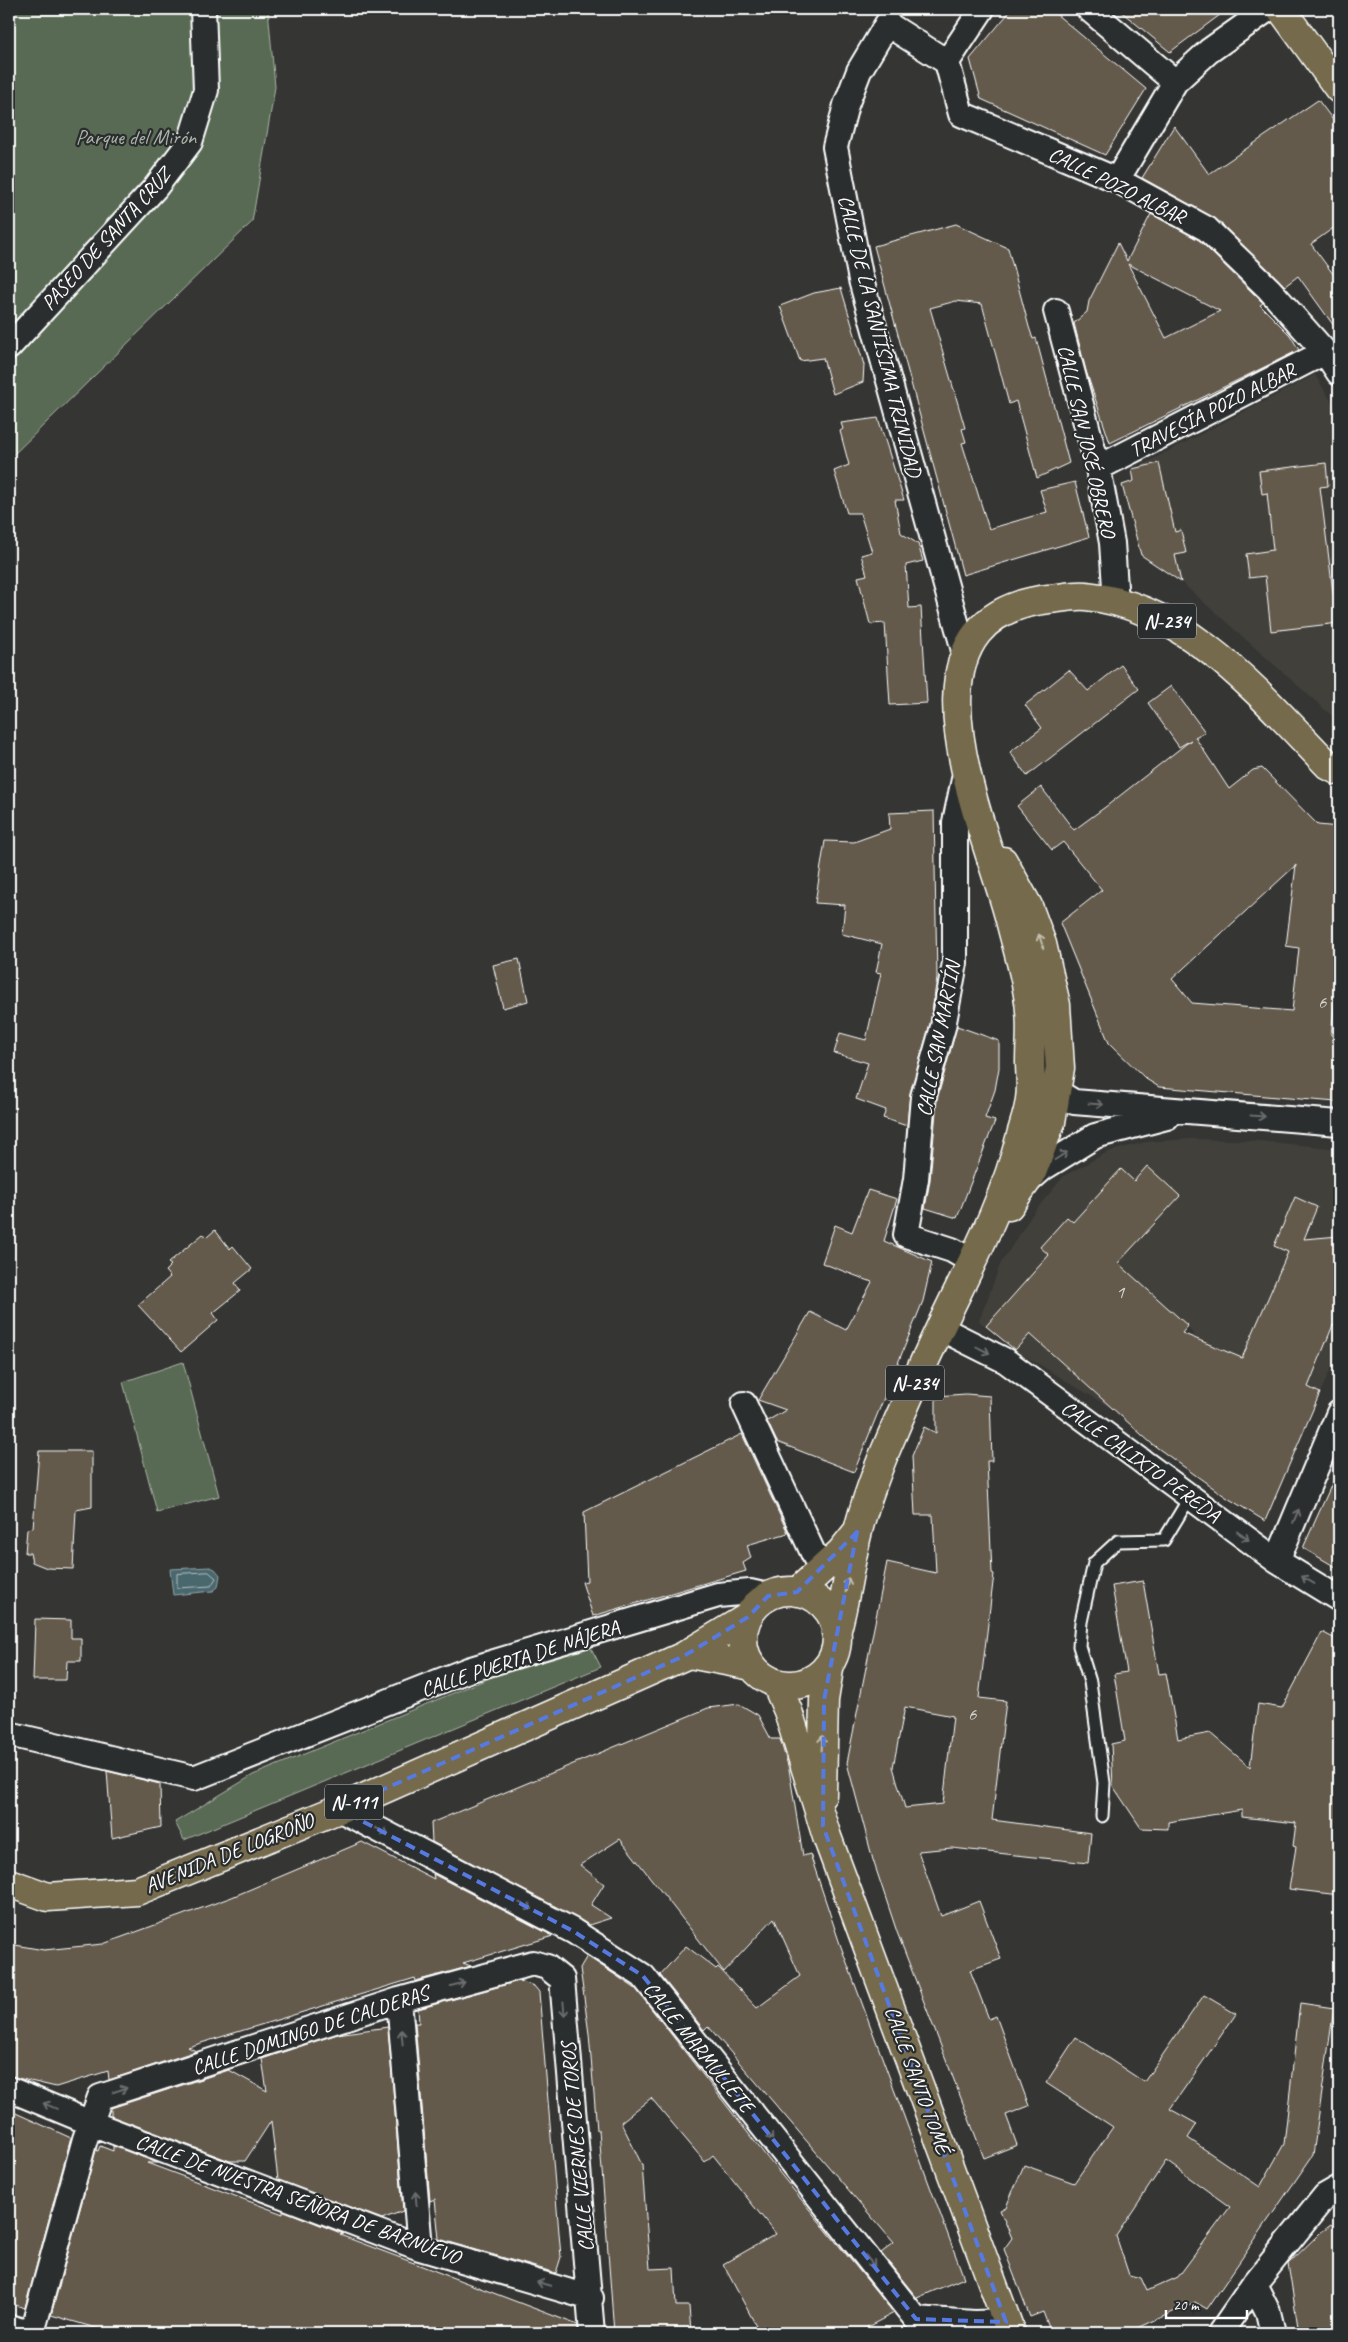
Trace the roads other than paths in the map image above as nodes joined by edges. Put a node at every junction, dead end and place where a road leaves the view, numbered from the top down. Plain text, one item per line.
1 (203, 9) edge
2 (982, 9) edge
3 (1089, 9) edge
4 (1268, 9) edge
5 (1281, 9) edge
6 (947, 62) junction
7 (1175, 82) junction
8 (1339, 89) edge
9 (1117, 180) junction
10 (1056, 311) dead end
11 (9, 347) edge
12 (1325, 352) junction
13 (1339, 372) edge
14 (1098, 468) junction
15 (1116, 602) junction
16 (965, 654) junction
17 (966, 770) junction
18 (1339, 771) edge
19 (981, 826) junction
20 (1016, 945) junction
21 (1051, 1083) junction
22 (1194, 1112) junction
23 (1339, 1123) edge
24 (1023, 1186) junction
25 (978, 1251) junction
26 (940, 1328) junction
27 (744, 1404) dead end
28 (1339, 1413) edge
29 (1190, 1497) junction
30 (857, 1532) junction
31 (1277, 1561) junction
32 (821, 1570) junction
33 (797, 1592) junction
34 (768, 1596) junction
35 (1339, 1599) edge
36 (748, 1617) junction
37 (836, 1633) junction
38 (689, 1654) junction
39 (830, 1663) junction
40 (752, 1666) junction
41 (776, 1683) junction
42 (9, 1734) edge
43 (339, 1809) junction
44 (1102, 1816) dead end
45 (823, 1826) junction
46 (9, 1883) edge
47 (547, 1967) joint
48 (399, 2000) junction
49 (9, 2089) edge
50 (90, 2123) junction
51 (1339, 2188) edge
52 (420, 2248) junction
53 (1254, 2284) junction
54 (591, 2298) junction
55 (9, 2327) edge
56 (1008, 2328) edge
57 (30, 2333) edge
58 (592, 2333) edge
59 (1220, 2333) edge
60 (1273, 2333) edge

1 - 11 street, PASEO DE SANTA CRUZ
2 - 6 street
3 - 7 street
4 - 7 street
5 - 8 main road
6 - 9 street, CALLE POZO ALBAR
6 - 16 street, CALLE DE LA SANTÍSIMA TRINIDAD
7 - 9 street
9 - 12 street, CALLE POZO ALBAR
10 - 14 street, CALLE SAN JOSÉ OBRERO
12 - 13 street, CALLE POZO ALBAR
12 - 14 street, TRAVESÍA POZO ALBAR
14 - 15 street, CALLE SAN JOSÉ OBRERO
15 - 16 main road, N-234
15 - 18 main road, N-234
16 - 17 main road, N-234
17 - 19 main road, N-234
17 - 25 street, CALLE SAN MARTÍN
19 - 20 main road, N-234
21 -> 19 main road
20 - 21 street
20 - 25 main road, N-234
21 -> 22 street
21 - 24 main road
22 -> 23 street
24 -> 22 street
24 - 25 main road
25 - 26 main road, N-234
26 -> 29 street, CALLE CALIXTO PEREDA
26 - 30 main road, N-234
27 - 32 street
31 -> 28 street
29 -> 31 street, CALLE CALIXTO PEREDA
29 - 44 lane
30 - 32 main road, N-234
37 -> 30 main road, N-234
35 -> 31 street, CALLE CALIXTO PEREDA
32 - 33 main road, N-234
33 - 34 main road
33 - 37 main road
34 - 36 main road
34 - 42 street, CALLE PUERTA DE NÁJERA
36 - 38 main road, AVENIDA DE LOGROÑO / N-111
36 - 40 main road
37 - 39 main road
38 - 40 main road
38 - 43 main road, AVENIDA DE LOGROÑO / N-111
39 - 41 main road
45 -> 39 main road, CALLE SANTO TOMÉ
40 - 41 main road
41 - 45 main road, CALLE SANTO TOMÉ
43 - 46 main road, AVENIDA DE LOGROÑO / N-111
43 -> 56 street, CALLE MARMULLETE
45 - 56 main road, CALLE SANTO TOMÉ
48 -> 47 street, CALLE DOMINGO DE CALDERAS
47 -> 54 street, CALLE VIERNES DE TOROS
50 -> 48 street, CALLE DOMINGO DE CALDERAS
52 -> 48 street
50 -> 49 street, CALLE DE NUESTRA SEÑORA DE BARNUEVO
50 - 52 street, CALLE DE NUESTRA SEÑORA DE BARNUEVO
50 - 57 street
51 - 53 street
54 -> 52 street, CALLE DE NUESTRA SEÑORA DE BARNUEVO
53 - 59 street
53 - 60 street
54 - 58 street, CALLE VIERNES DE TOROS
55 - 57 street

